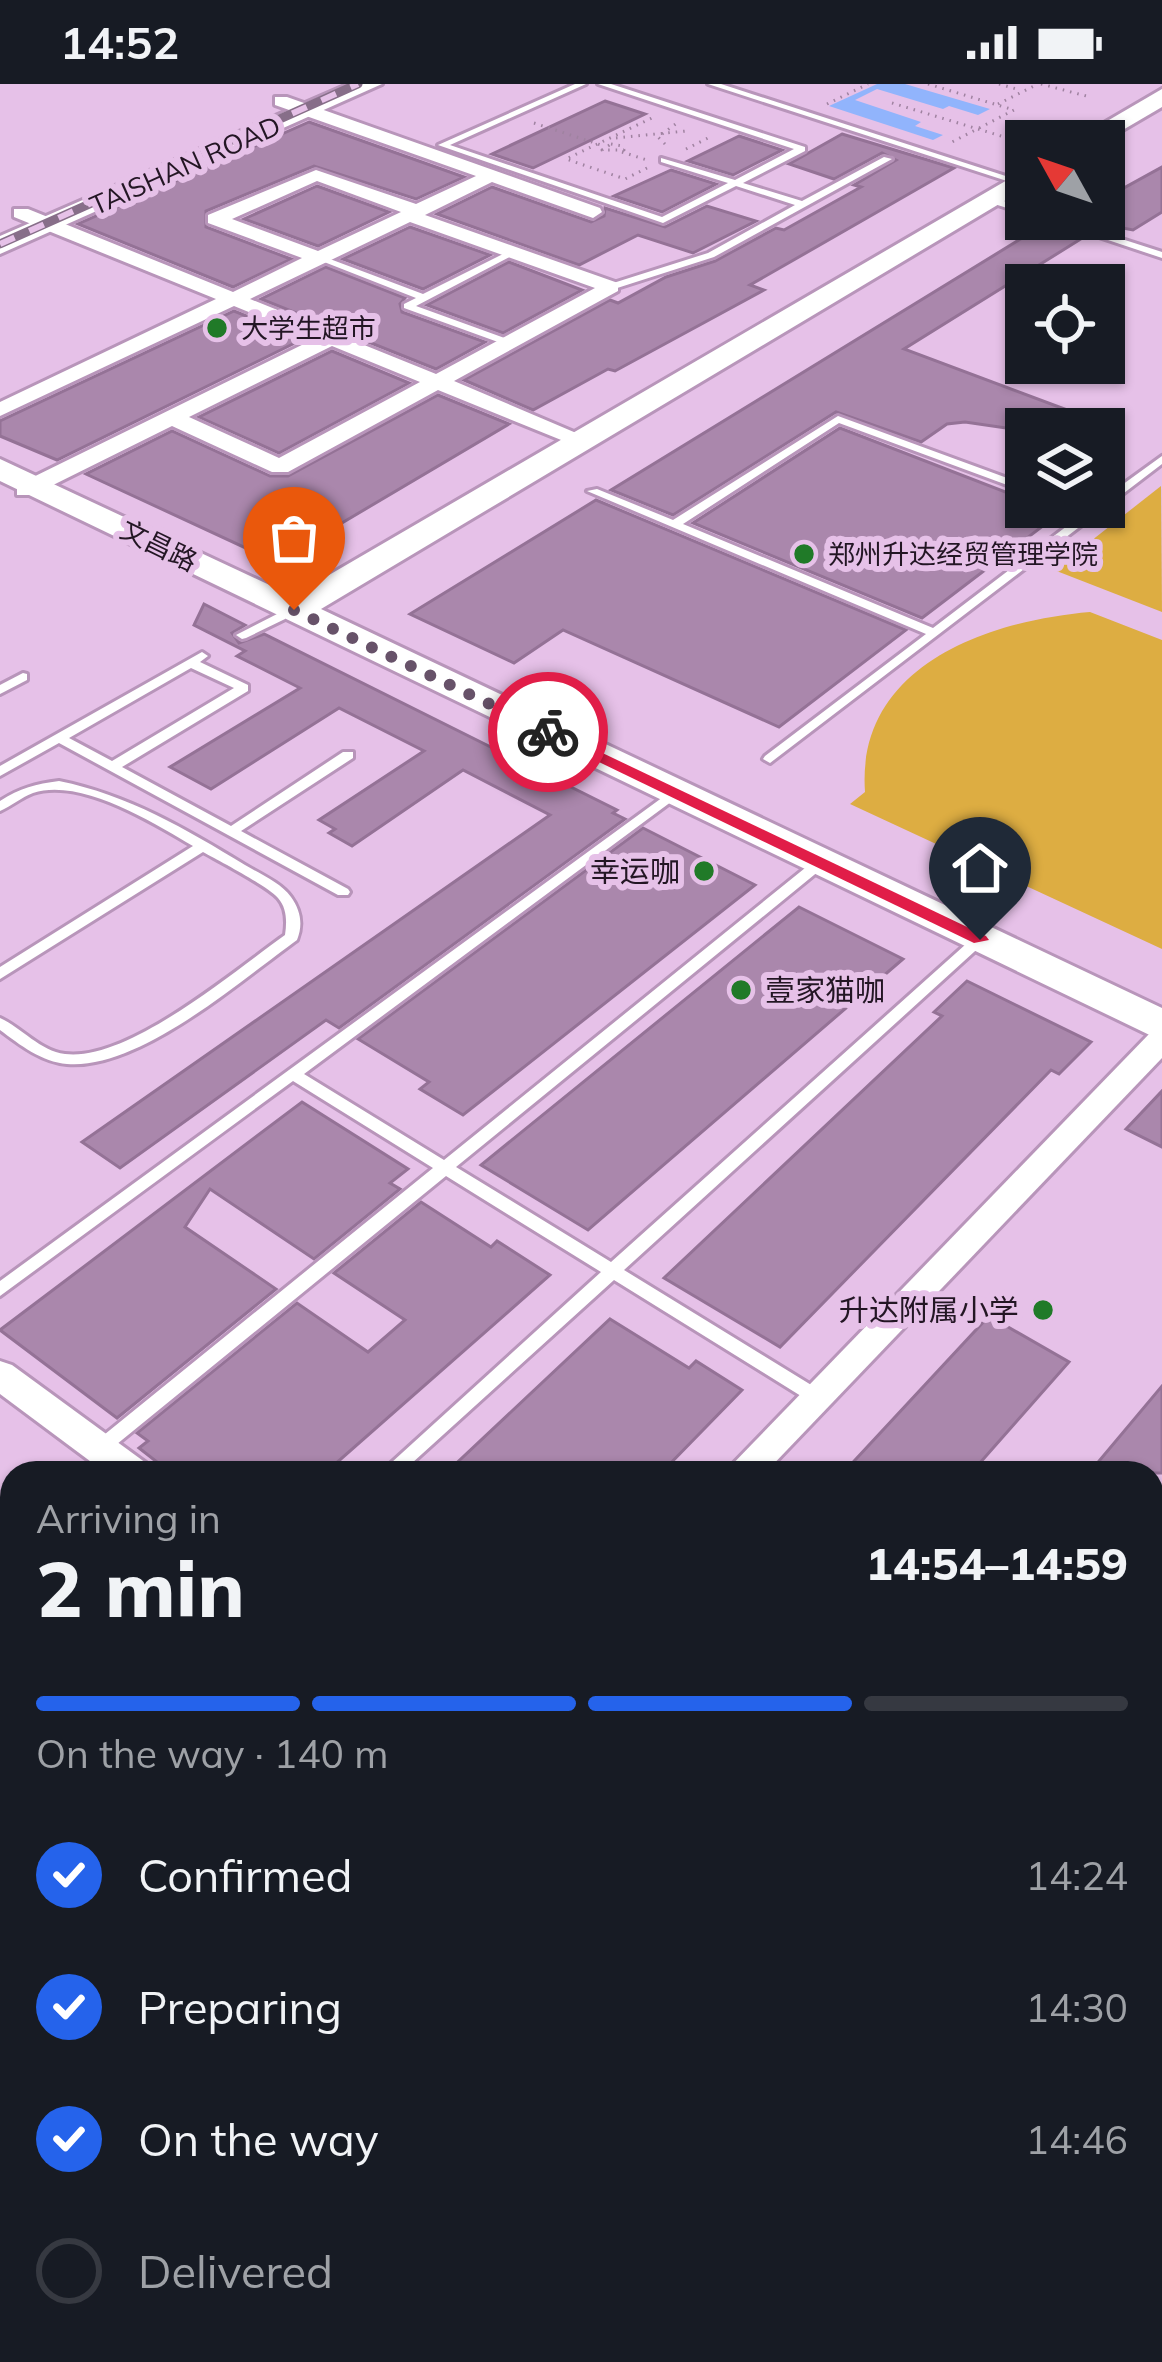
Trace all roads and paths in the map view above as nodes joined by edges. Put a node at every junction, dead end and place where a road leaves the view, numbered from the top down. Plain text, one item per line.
1 (320, 84) edge
2 (370, 84) edge
3 (582, 84) edge
4 (602, 84) edge
5 (712, 84) edge
6 (868, 84) edge
7 (928, 84) edge
8 (999, 84) edge
9 (1040, 84) edge
10 (856, 92) dead end
11 (1024, 92) junction
12 (866, 95) dead end
13 (1162, 96) edge
14 (1090, 97) dead end
15 (281, 101) junction
16 (892, 103) dead end
17 (997, 105) junction
18 (674, 108) junction
19 (308, 111) junction
20 (839, 114) dead end
21 (1121, 120) edge
22 (532, 123) dead end
23 (729, 128) junction
24 (978, 129) junction
25 (658, 137) junction
26 (1005, 137) edge
27 (603, 143) junction
28 (942, 147) dead end
29 (679, 152) junction
30 (887, 159) dead end
31 (664, 160) joint
32 (489, 176) junction
33 (736, 183) junction
34 (1005, 184) edge
35 (1005, 187) edge
36 (805, 206) junction
37 (592, 212) dead end
38 (413, 213) junction
39 (11, 217) edge
40 (50, 224) junction
41 (1115, 240) edge
42 (0, 246) edge
43 (514, 252) junction
44 (1162, 255) edge
45 (319, 258) junction
46 (611, 287) junction
47 (424, 298) junction
48 (233, 299) junction
49 (333, 338) junction
50 (509, 343) junction
51 (437, 382) junction
52 (0, 410) edge
53 (172, 418) junction
54 (584, 441) junction
55 (1160, 463) edge
56 (1005, 480) edge
57 (20, 481) edge
58 (1125, 488) edge
59 (593, 491) dead end
60 (674, 525) junction
61 (1072, 528) edge
62 (288, 613) junction
63 (935, 633) junction
64 (242, 635) dead end
65 (23, 677) dead end
66 (0, 690) edge
67 (59, 738) junction
68 (349, 755) dead end
69 (770, 759) dead end
70 (112, 767) junction
71 (0, 772) edge
72 (674, 793) junction
73 (0, 807) edge
74 (231, 832) junction
75 (201, 848) junction
76 (820, 863) junction
77 (343, 892) dead end
78 (980, 940) junction
79 (0, 974) edge
80 (0, 1024) edge
81 (1162, 1026) edge
82 (1162, 1039) edge
83 (293, 1074) junction
84 (445, 1168) junction
85 (612, 1272) junction
86 (0, 1290) edge
87 (0, 1375) edge
88 (815, 1396) junction
89 (100, 1448) junction
90 (117, 1461) edge
91 (402, 1461) edge
92 (753, 1461) edge

1 - 15 street, TAISHAN ROAD
2 - 19 street, TAISHAN ROAD
3 - 33 lane
4 - 18 lane
5 - 34 lane
6 - 20 path
7 - 17 path
8 - 11 path
9 - 11 path
9 - 14 path
10 - 12 path
11 - 17 path
13 - 21 street
15 - 19 street
15 - 39 street, TAISHAN ROAD
16 - 24 path
17 - 24 path
18 - 23 lane
18 - 25 path
18 - 27 path
19 - 32 street
19 - 40 street, TAISHAN ROAD
22 - 27 path
23 - 25 path
23 - 29 path
23 - 33 lane
24 - 26 path
24 - 28 path
25 - 27 path
25 - 29 path
27 - 27 path
29 - 31 path
30 - 36 lane
31 - 33 lane
32 - 37 street
32 - 38 street
33 - 36 lane
35 - 54 street
36 - 46 lane
38 - 43 street
38 - 45 street
38 - 45 street
39 - 40 street
40 - 42 street, TAISHAN ROAD
40 - 48 street
41 - 44 lane
43 - 46 street
43 - 47 lane
45 - 47 lane
45 - 48 street
46 - 50 street
47 - 50 lane
48 - 49 street
48 - 52 street
49 - 51 street
49 - 53 street
50 - 51 street
51 - 53 street
51 - 54 street
53 - 57 street
54 - 62 street
55 - 58 lane
56 - 60 lane
57 - 62 street, 文昌路
59 - 60 lane
60 - 63 lane
61 - 63 lane
62 - 64 lane
62 - 72 street, 文昌路
63 - 69 lane
65 - 66 lane
67 - 70 lane
67 - 70 lane
67 - 71 lane
68 - 74 lane
70 - 74 lane
72 - 76 street, 文昌路
72 - 83 lane
73 - 75 lane
74 - 77 lane
75 - 79 lane
75 - 80 lane
76 - 78 street, 文昌路
76 - 84 lane
78 - 81 street, 文昌路
78 - 85 lane
82 - 88 street
83 - 84 lane
83 - 86 lane
84 - 85 lane
84 - 89 lane
85 - 88 lane
85 - 91 lane
87 - 89 street
88 - 92 street
89 - 90 street

